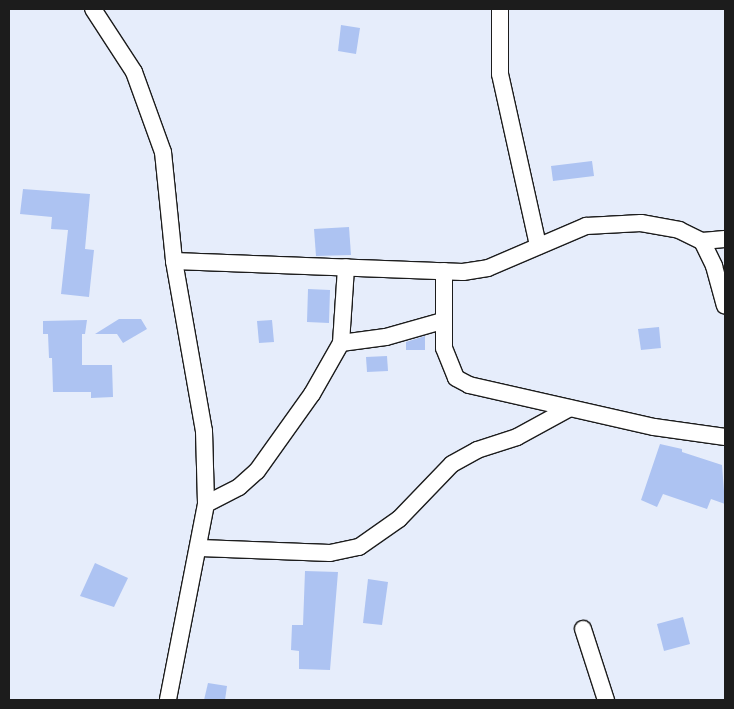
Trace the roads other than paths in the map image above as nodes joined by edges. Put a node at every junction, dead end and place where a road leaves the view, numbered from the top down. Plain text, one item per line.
1 (93, 9) edge
2 (500, 9) edge
3 (725, 239) edge
4 (702, 241) junction
5 (538, 246) junction
6 (174, 261) junction
7 (346, 267) junction
8 (444, 271) junction
9 (725, 306) edge
10 (442, 321) junction
11 (341, 342) junction
12 (570, 408) junction
13 (725, 438) edge
14 (206, 504) junction
15 (200, 548) junction
16 (583, 629) dead end
17 (172, 678) junction
18 (168, 700) edge
19 (182, 700) edge
20 (606, 700) edge

1 - 6 street
2 - 5 street
3 - 4 street
4 - 5 street
4 - 9 street
5 - 8 street
6 - 7 street
6 - 14 street
7 - 8 street
7 - 11 street
8 - 10 street
10 - 11 street
10 - 12 street
11 - 14 street
12 - 13 street
12 - 15 street
14 - 15 street
15 - 17 street
16 - 20 street
17 - 18 street
17 - 19 street

